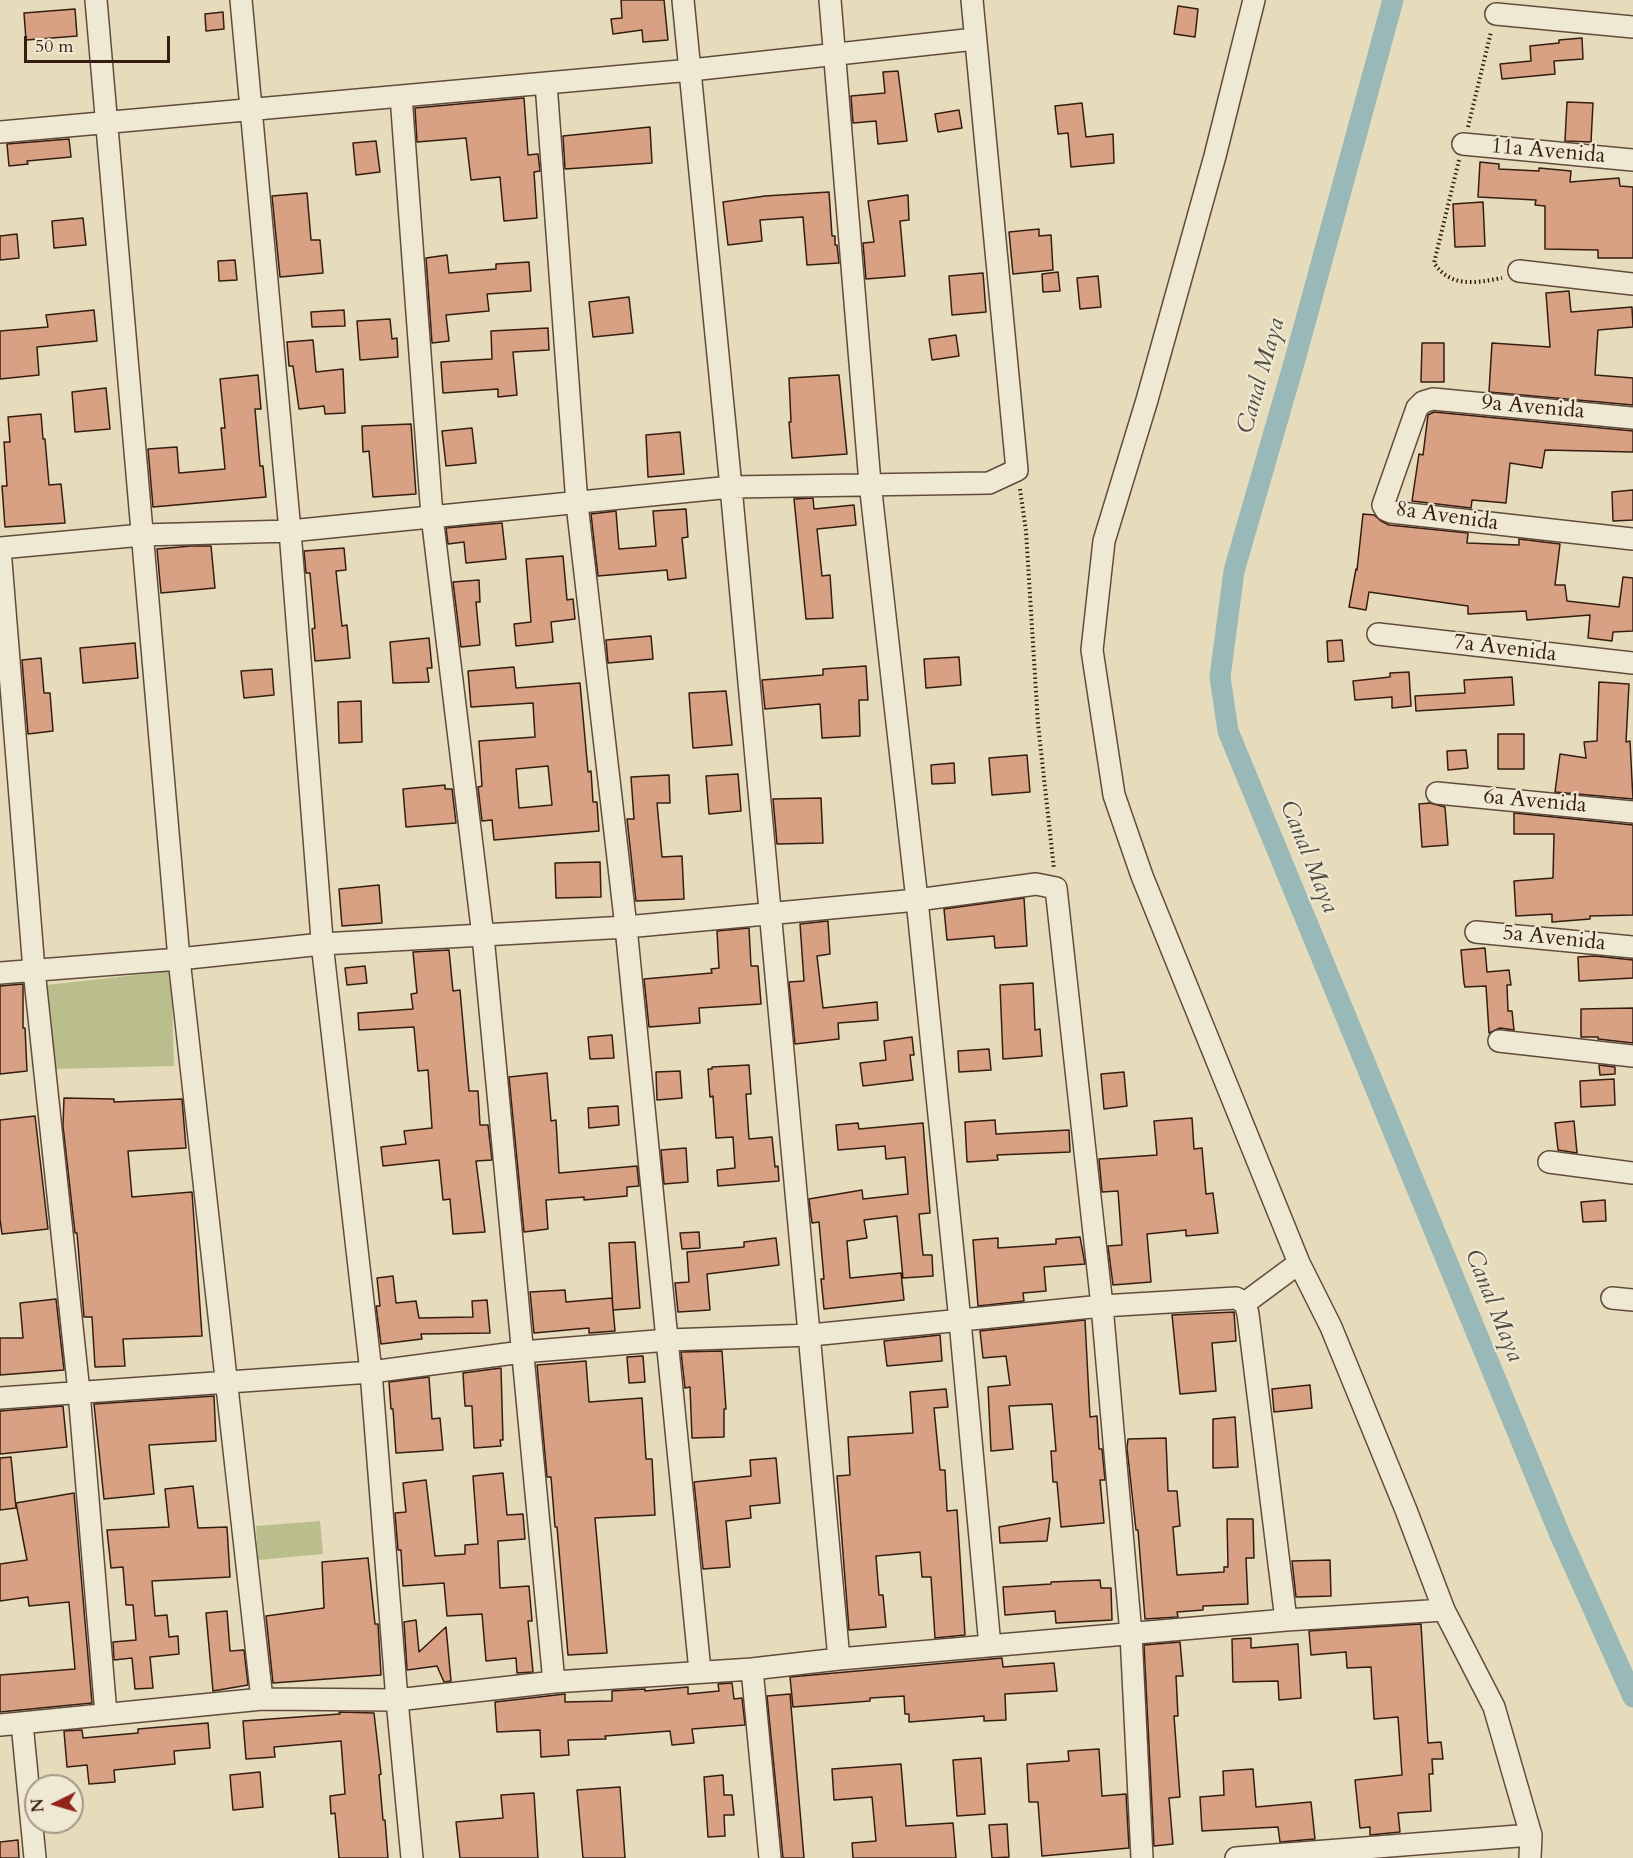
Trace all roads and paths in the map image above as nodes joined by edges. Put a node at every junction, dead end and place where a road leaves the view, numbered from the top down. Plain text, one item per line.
1 (96, 0) edge
2 (241, 0) edge
3 (683, 0) edge
4 (830, 0) edge
5 (972, 0) edge
6 (1254, 0) edge
7 (1496, 14) dead end
8 (1633, 27) edge
9 (975, 39) junction
10 (835, 54) junction
11 (691, 70) junction
12 (546, 83) junction
13 (401, 96) junction
14 (252, 109) junction
15 (107, 122) junction
16 (0, 132) edge
17 (1463, 144) dead end
18 (1633, 160) edge
19 (1434, 263) dead end
20 (1519, 271) joint
21 (1633, 284) edge
22 (1433, 399) joint
23 (1633, 418) edge
24 (1017, 470) junction
25 (870, 483) junction
26 (731, 487) junction
27 (577, 504) junction
28 (432, 516) junction
29 (290, 531) junction
30 (142, 535) junction
31 (1633, 539) edge
32 (0, 549) edge
33 (1377, 634) dead end
34 (1633, 663) edge
35 (1437, 793) dead end
36 (1633, 812) edge
37 (1056, 888) junction
38 (917, 900) junction
39 (770, 914) junction
40 (626, 927) junction
41 (1476, 932) dead end
42 (483, 936) junction
43 (322, 944) junction
44 (1633, 947) edge
45 (179, 959) junction
46 (34, 970) junction
47 (0, 973) edge
48 (1498, 1041) dead end
49 (1633, 1056) edge
50 (1549, 1162) dead end
51 (1633, 1173) edge
52 (1299, 1263) junction
53 (1612, 1298) dead end
54 (1633, 1300) edge
55 (1245, 1304) junction
56 (1102, 1306) junction
57 (960, 1321) junction
58 (811, 1335) junction
59 (668, 1340) junction
60 (522, 1352) junction
61 (371, 1372) junction
62 (225, 1382) junction
63 (79, 1392) junction
64 (0, 1398) edge
65 (1444, 1610) junction
66 (1287, 1620) junction
67 (1131, 1634) junction
68 (990, 1646) junction
69 (839, 1659) junction
70 (752, 1669) junction
71 (700, 1671) junction
72 (554, 1682) junction
73 (262, 1700) junction
74 (397, 1700) junction
75 (106, 1714) junction
76 (22, 1723) junction
77 (0, 1725) edge
78 (1531, 1835) junction
79 (34, 1858) edge
80 (412, 1858) edge
81 (770, 1858) edge
82 (1142, 1858) edge
83 (1236, 1858) edge
84 (1530, 1858) edge

1 - 15 street
2 - 14 street
3 - 11 street
4 - 10 street
5 - 9 street
6 - 52 street
7 - 8 street
9 - 10 street
9 - 24 street
10 - 11 street
10 - 25 street
11 - 12 street
11 - 26 street
12 - 13 street
12 - 27 street
13 - 14 street
13 - 28 street
14 - 15 street
14 - 29 street
15 - 16 street
15 - 30 street
17 - 18 street, 11a Avenida
19 - 20 path
20 - 21 street
22 - 23 street, 9a Avenida
22 - 31 street, 8a Avenida
24 - 25 street
24 - 37 path
25 - 26 street
25 - 38 street
26 - 27 street
26 - 39 street
27 - 28 street
27 - 40 street
28 - 29 street
28 - 42 street
29 - 30 street
29 - 43 street
30 - 32 street
30 - 45 street
32 - 46 street
33 - 34 street, 7a Avenida
35 - 36 street, 6a Avenida
37 - 38 street
37 - 56 street
38 - 39 street
38 - 57 street
39 - 40 street
39 - 58 street
40 - 42 street
40 - 59 street
41 - 44 street, 5a Avenida
42 - 43 street
42 - 60 street
43 - 45 street
43 - 61 street
45 - 46 street
45 - 62 street
46 - 47 street
46 - 63 street
48 - 49 street
50 - 51 street
52 - 55 street
52 - 65 street
53 - 54 street
55 - 56 street
55 - 66 street
56 - 57 street
56 - 67 street
57 - 58 street
57 - 68 street
58 - 59 street
58 - 69 street
59 - 60 street
59 - 71 street
60 - 61 street
60 - 72 street
61 - 62 street
61 - 74 street
62 - 63 street
62 - 73 street
63 - 64 street
63 - 75 street
65 - 66 street
65 - 78 street
66 - 67 street
67 - 68 street
67 - 82 street
68 - 69 street
69 - 70 street
70 - 71 street
70 - 81 street
71 - 72 street
72 - 74 street
73 - 74 street
73 - 75 street
74 - 80 street
75 - 76 street
76 - 77 street
76 - 79 street
78 - 83 street
78 - 84 street

